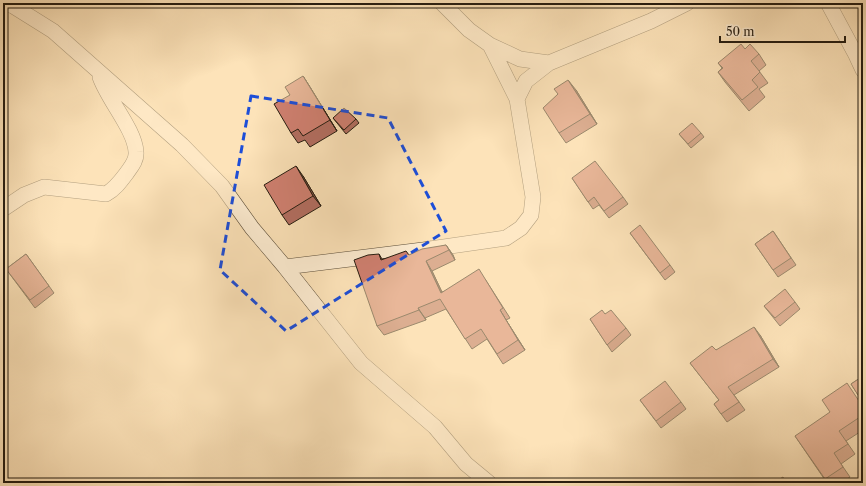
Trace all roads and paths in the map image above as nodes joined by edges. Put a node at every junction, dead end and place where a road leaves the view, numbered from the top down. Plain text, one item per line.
1 (6, 3) edge
2 (442, 3) edge
3 (687, 3) edge
4 (828, 3) edge
5 (490, 45) junction
6 (549, 63) junction
7 (863, 70) edge
8 (99, 72) junction
9 (517, 99) junction
10 (3, 209) edge
11 (285, 267) junction
12 (490, 483) edge

1 - 8 street
2 - 5 street
3 - 6 street
4 - 7 street
5 - 6 street
5 - 9 street
6 - 9 street
8 - 10 street
8 - 11 street
9 - 11 street
11 - 12 street

